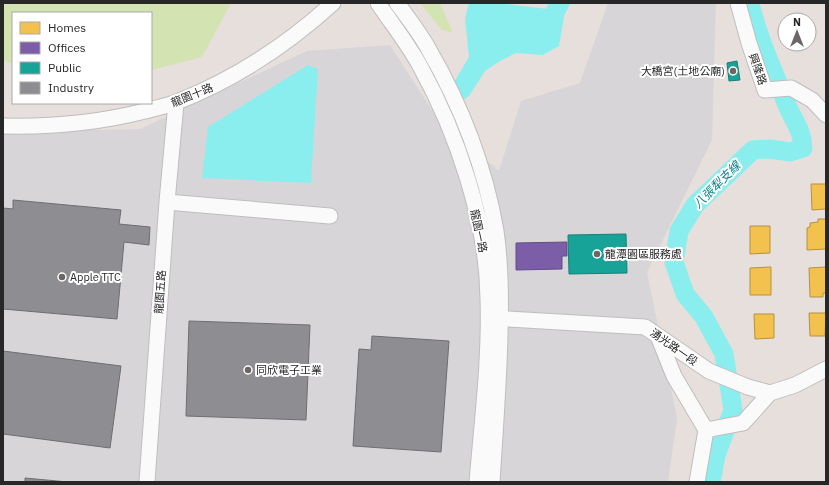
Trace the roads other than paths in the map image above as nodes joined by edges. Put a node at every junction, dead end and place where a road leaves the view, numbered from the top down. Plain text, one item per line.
1 (333, 3) edge
2 (378, 3) edge
3 (397, 3) edge
4 (738, 3) edge
5 (176, 103) junction
6 (826, 115) edge
7 (3, 126) edge
8 (167, 202) junction
9 (330, 216) dead end
10 (494, 318) junction
11 (658, 336) junction
12 (826, 370) edge
13 (770, 393) junction
14 (706, 430) junction
15 (147, 482) edge
16 (478, 482) edge
17 (492, 482) edge
18 (698, 482) edge

1 - 5 street, 龍園十路
2 - 10 street, 龍園一路
3 - 10 street, 龍園一路
4 - 6 street, 興隆路
5 - 7 street, 龍園十路
5 - 8 street, 龍園五路
8 - 9 street
8 - 15 street, 龍園五路
10 - 11 street, 湧光路一段
10 - 16 street, 龍園一路
10 - 17 street, 龍園一路
11 - 13 street, 湧光路一段
11 - 14 street
12 - 13 street
13 - 14 street
14 - 18 street

